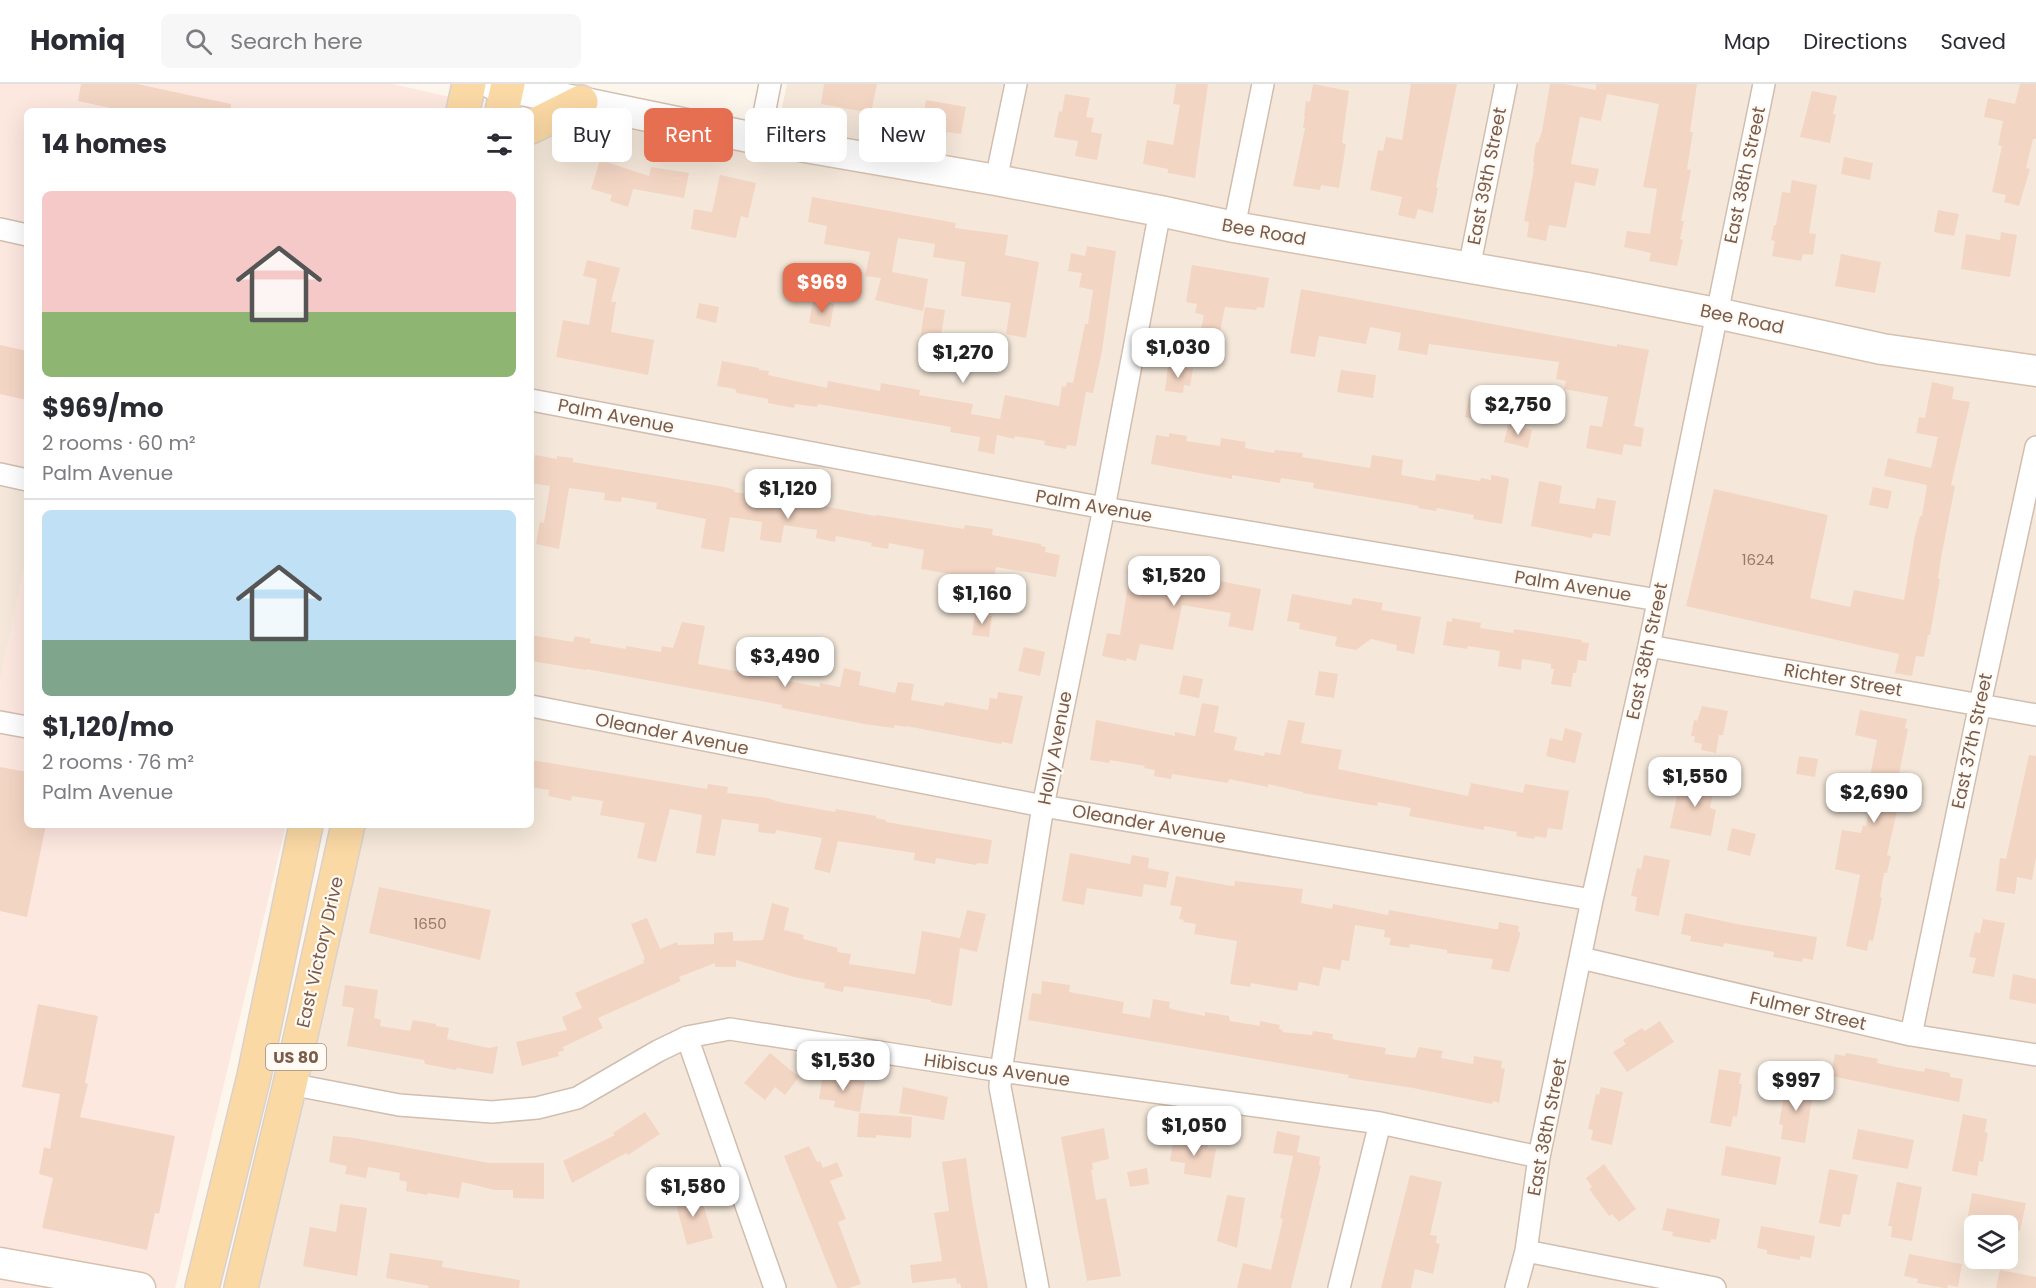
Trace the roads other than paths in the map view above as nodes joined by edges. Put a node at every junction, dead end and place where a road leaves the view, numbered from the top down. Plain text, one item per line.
1 (469, 84) edge
2 (770, 84) edge
3 (1016, 84) edge
4 (1263, 84) edge
5 (1506, 84) edge
6 (1764, 84) edge
7 (503, 92) edge
8 (581, 102) junction
9 (464, 108) edge
10 (765, 108) edge
11 (534, 126) edge
12 (745, 136) edge
13 (847, 154) edge
14 (996, 180) junction
15 (1160, 211) junction
16 (1234, 227) junction
17 (0, 229) edge
18 (24, 234) edge
19 (1469, 268) junction
20 (1716, 313) junction
21 (2036, 371) edge
22 (534, 401) edge
23 (2036, 447) edge
24 (0, 474) edge
25 (24, 479) edge
26 (1104, 508) junction
27 (1658, 600) junction
28 (1649, 646) junction
29 (1980, 704) junction
30 (534, 707) edge
31 (2036, 715) edge
32 (0, 722) edge
33 (24, 726) edge
34 (1042, 806) junction
35 (305, 828) edge
36 (347, 828) edge
37 (1592, 900) junction
38 (1581, 958) junction
39 (1911, 1035) junction
40 (687, 1037) junction
41 (2036, 1055) edge
42 (1001, 1071) junction
43 (290, 1084) junction
44 (1380, 1123) junction
45 (1539, 1157) junction
46 (1526, 1251) junction
47 (0, 1263) edge
48 (140, 1288) edge
49 (202, 1288) edge
50 (241, 1288) edge
51 (775, 1288) edge
52 (1038, 1288) edge
53 (1339, 1288) edge
54 (1516, 1288) edge
55 (1715, 1288) edge

1 - 9 main road
2 - 10 street
3 - 14 street
4 - 16 street
5 - 19 street, East 39th Street
6 - 20 street, East 38th Street
7 - 8 main road, Bee Road
8 - 11 main road
8 - 12 main road, Bee Road
13 - 14 main road, Bee Road
14 - 15 main road, Bee Road
15 - 16 main road, Bee Road
15 - 26 street, Holly Avenue
16 - 19 main road, Bee Road
17 - 18 street
19 - 20 main road, Bee Road
20 - 21 main road, Bee Road
20 - 27 street, East 38th Street
22 - 26 street, Palm Avenue
23 - 29 street, East 37th Street
24 - 25 street
26 - 27 street, Palm Avenue
26 - 34 street, Holly Avenue
27 - 28 street, East 38th Street
28 - 29 street, Richter Street
28 - 37 street, East 38th Street
29 - 31 street, Richter Street
29 - 39 street, East 37th Street
30 - 34 street, Oleander Avenue
32 - 33 street
34 - 37 street, Oleander Avenue
34 - 42 street, Holly Avenue
35 - 49 main road, US 80
36 - 43 main road, East Victory Drive / US 80
37 - 38 street, East 38th Street
38 - 39 street, Fulmer Street
38 - 45 street, East 38th Street
39 - 41 street, Fulmer Street
40 - 42 street, Hibiscus Avenue
40 - 43 street, Hibiscus Avenue
40 - 51 street
42 - 44 street, Hibiscus Avenue
42 - 52 street, Holly Avenue
43 - 50 main road, East Victory Drive / US 80
44 - 45 street, Hibiscus Avenue
44 - 53 street
45 - 46 street, East 38th Street
46 - 54 street, East 38th Street
46 - 55 street
47 - 48 main road

